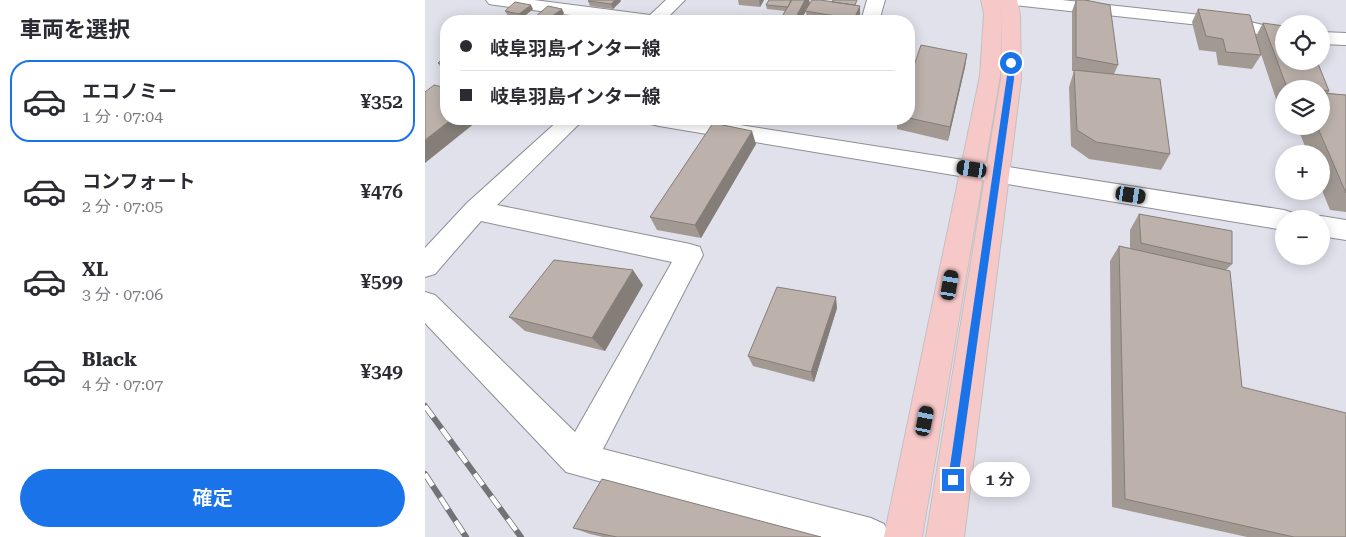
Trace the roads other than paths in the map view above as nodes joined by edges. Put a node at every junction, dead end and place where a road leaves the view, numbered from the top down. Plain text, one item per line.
1 (495, 0) edge
2 (676, 0) edge
3 (875, 0) edge
4 (990, 0) edge
5 (1008, 0) edge
6 (1014, 0) edge
7 (1035, 1) edge
8 (540, 6) junction
9 (529, 15) edge
10 (608, 15) edge
11 (660, 15) edge
12 (871, 15) edge
13 (1275, 34) edge
14 (1330, 38) edge
15 (1346, 39) edge
16 (567, 125) edge
17 (697, 125) edge
18 (985, 171) junction
19 (476, 210) junction
20 (1275, 219) edge
21 (1330, 227) edge
22 (1346, 230) edge
23 (425, 266) edge
24 (425, 304) edge
25 (578, 460) junction
26 (871, 537) edge
27 (903, 537) edge
28 (945, 537) edge

1 - 8 street
2 - 11 street
3 - 12 street
4 - 18 main road
5 - 18 main road
6 - 7 street
7 - 13 street
8 - 9 street
8 - 10 street
14 - 15 street
16 - 19 street
17 - 18 street
18 - 20 street
18 - 27 main road
18 - 28 main road
19 - 23 street
19 - 25 street
21 - 22 street
24 - 25 street
25 - 26 street

